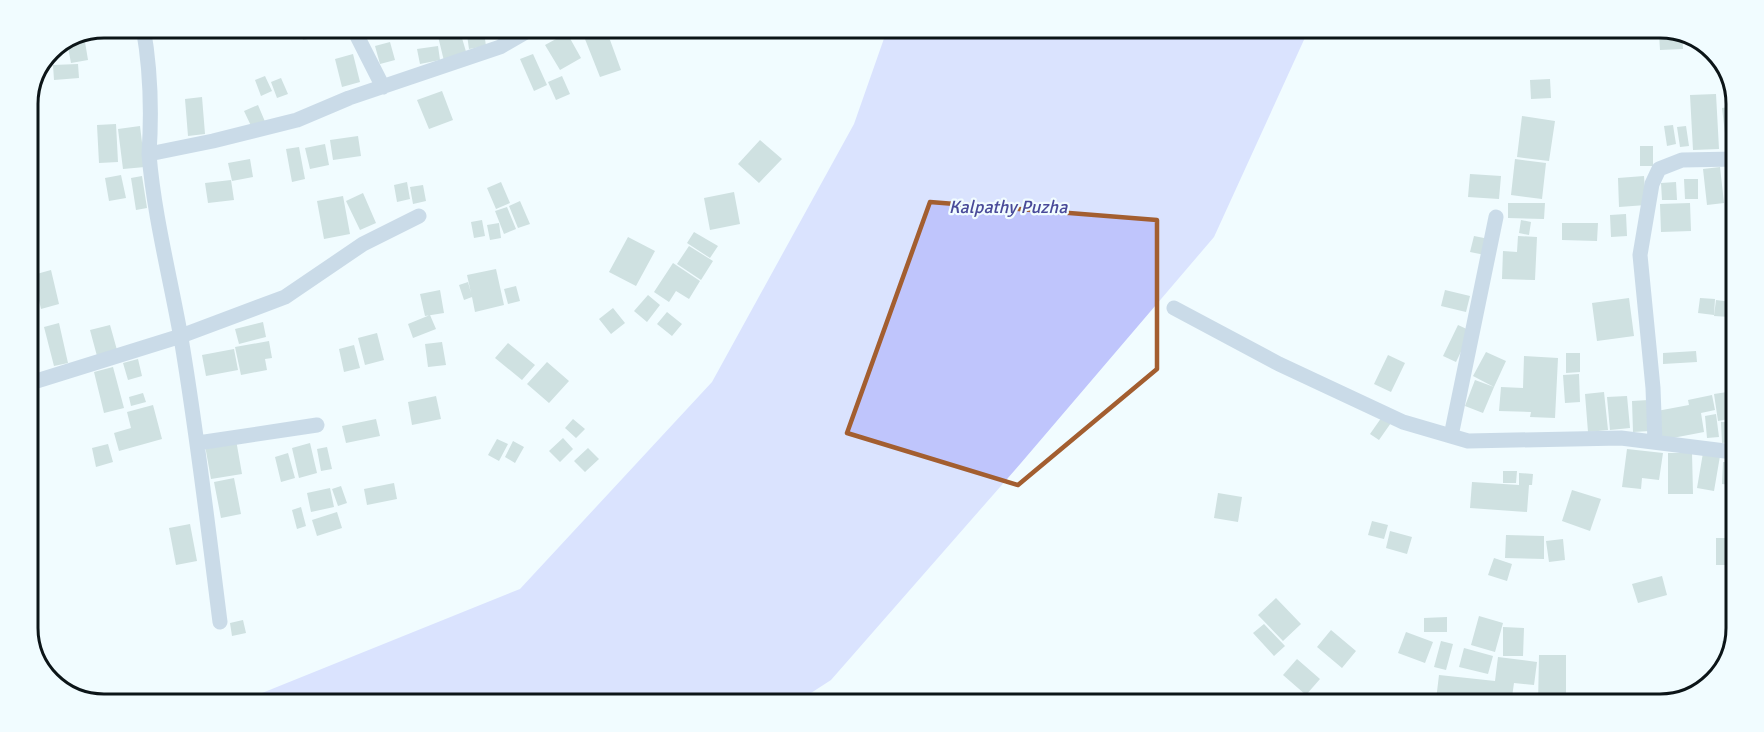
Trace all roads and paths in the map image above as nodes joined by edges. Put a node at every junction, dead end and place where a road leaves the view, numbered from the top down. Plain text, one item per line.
1 (144, 38) edge
2 (357, 38) edge
3 (515, 38) edge
4 (383, 87) junction
5 (149, 154) junction
6 (1726, 159) edge
7 (420, 216) dead end
8 (1496, 217) dead end
9 (1174, 308) dead end
10 (181, 336) junction
11 (38, 381) edge
12 (317, 424) dead end
13 (1451, 436) junction
14 (1655, 442) junction
15 (198, 443) junction
16 (1726, 451) edge
17 (220, 622) dead end

1 - 5 street
2 - 4 street
3 - 4 street
4 - 5 street
5 - 10 street
6 - 14 street
7 - 10 street
8 - 13 street
9 - 13 street
10 - 11 street
10 - 15 street
12 - 15 street
13 - 14 street
14 - 16 street
15 - 17 street

